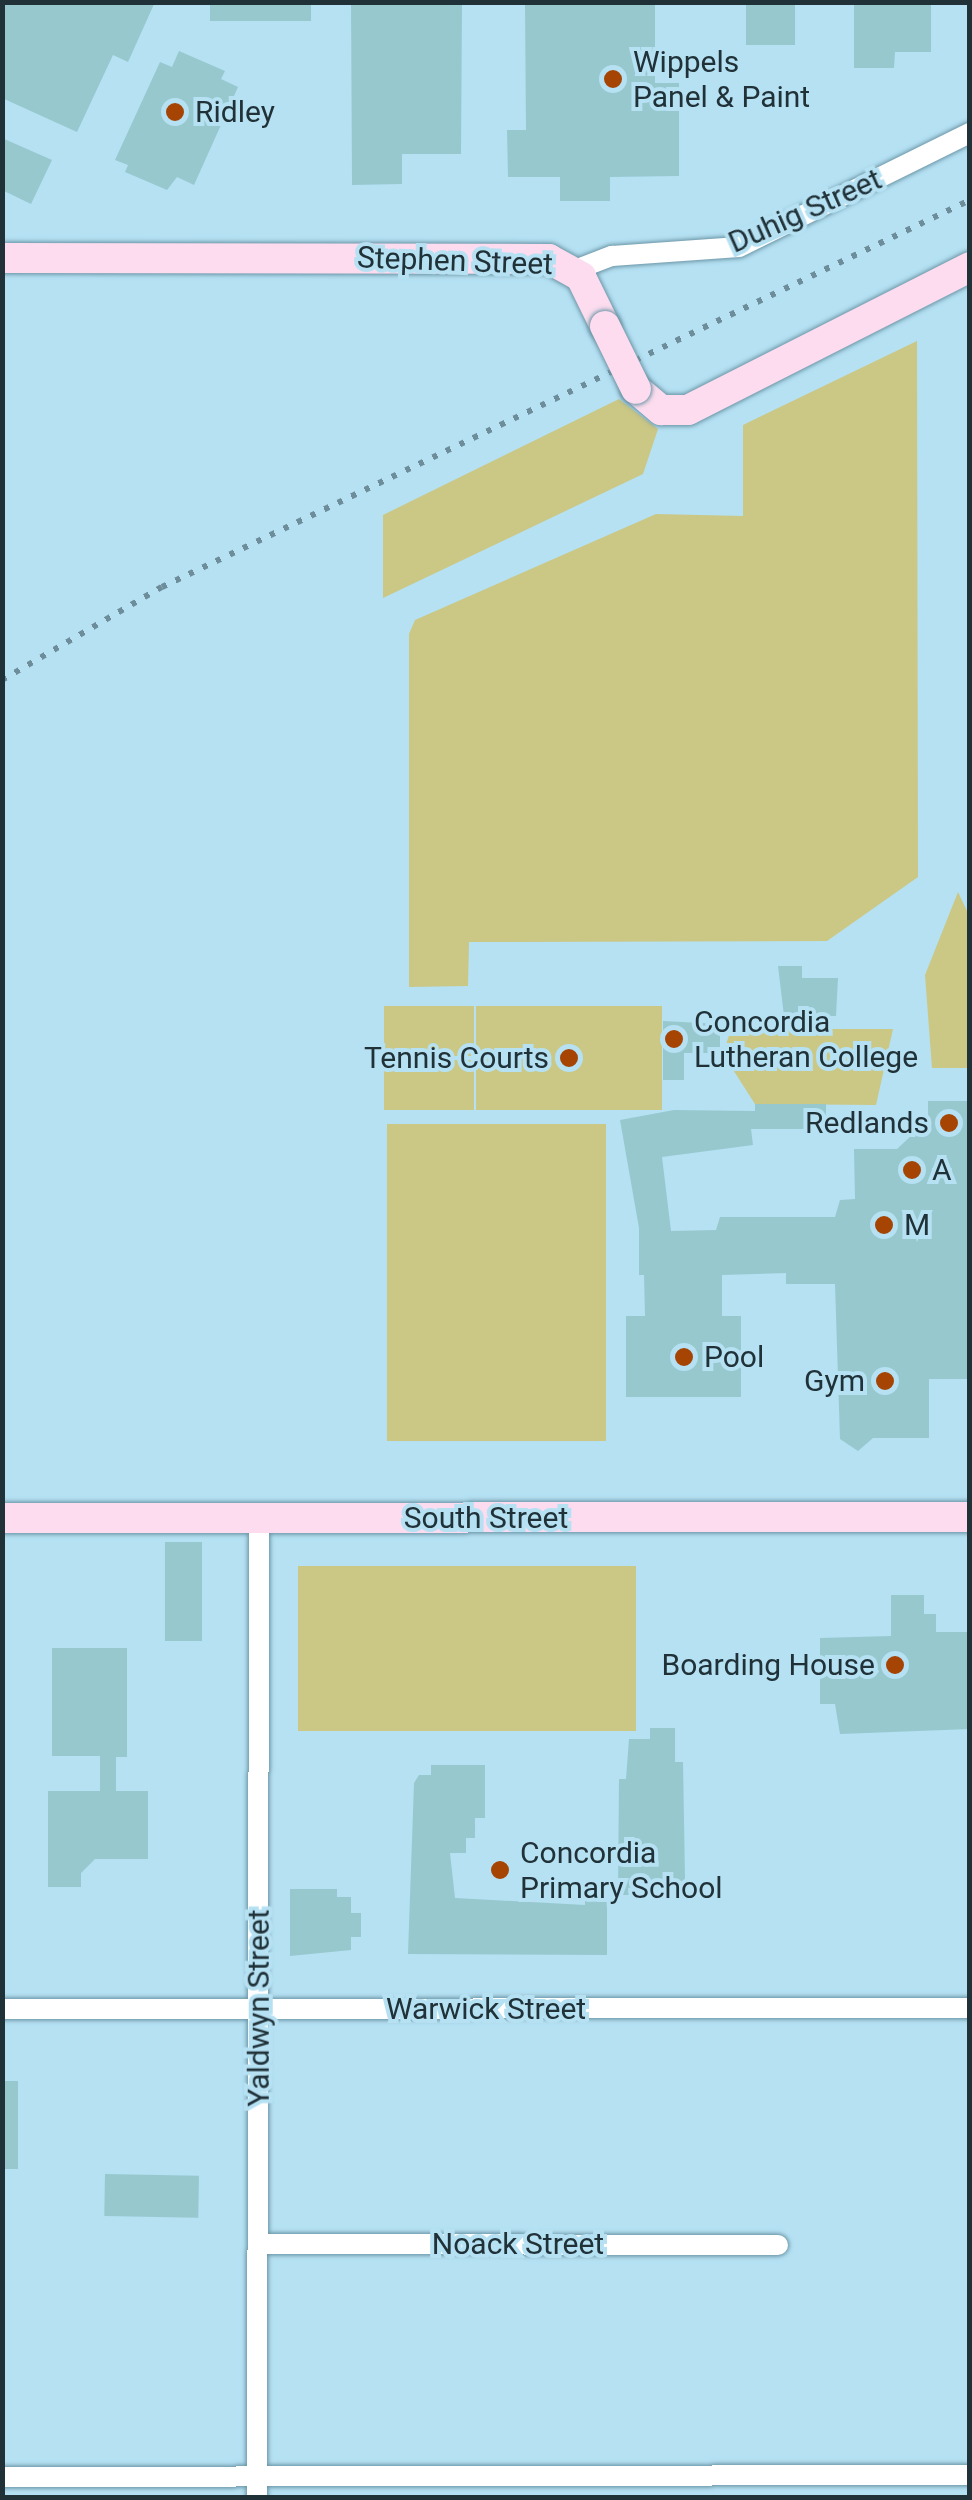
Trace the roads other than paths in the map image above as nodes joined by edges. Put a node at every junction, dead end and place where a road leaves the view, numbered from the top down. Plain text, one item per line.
1 (970, 133) edge
2 (2, 258) edge
3 (970, 266) edge
4 (575, 270) junction
5 (970, 1517) edge
6 (2, 1518) edge
7 (258, 1518) junction
8 (970, 2008) edge
9 (2, 2009) edge
10 (259, 2010) junction
11 (258, 2244) junction
12 (778, 2245) dead end
13 (970, 2475) edge
14 (2, 2477) edge
15 (257, 2488) edge

1 - 4 street, Duhig Street
2 - 4 street, Stephen Street
3 - 4 street, Stephen Street, bridge
5 - 7 street, South Street
6 - 7 street, South Street
7 - 10 street, Yaldwyn Street
8 - 10 street, Warwick Street
9 - 10 street, Warwick Street
10 - 11 street, Yaldwyn Street
11 - 12 street, Noack Street
11 - 15 street, Yaldwyn Street
13 - 15 street
14 - 15 street

